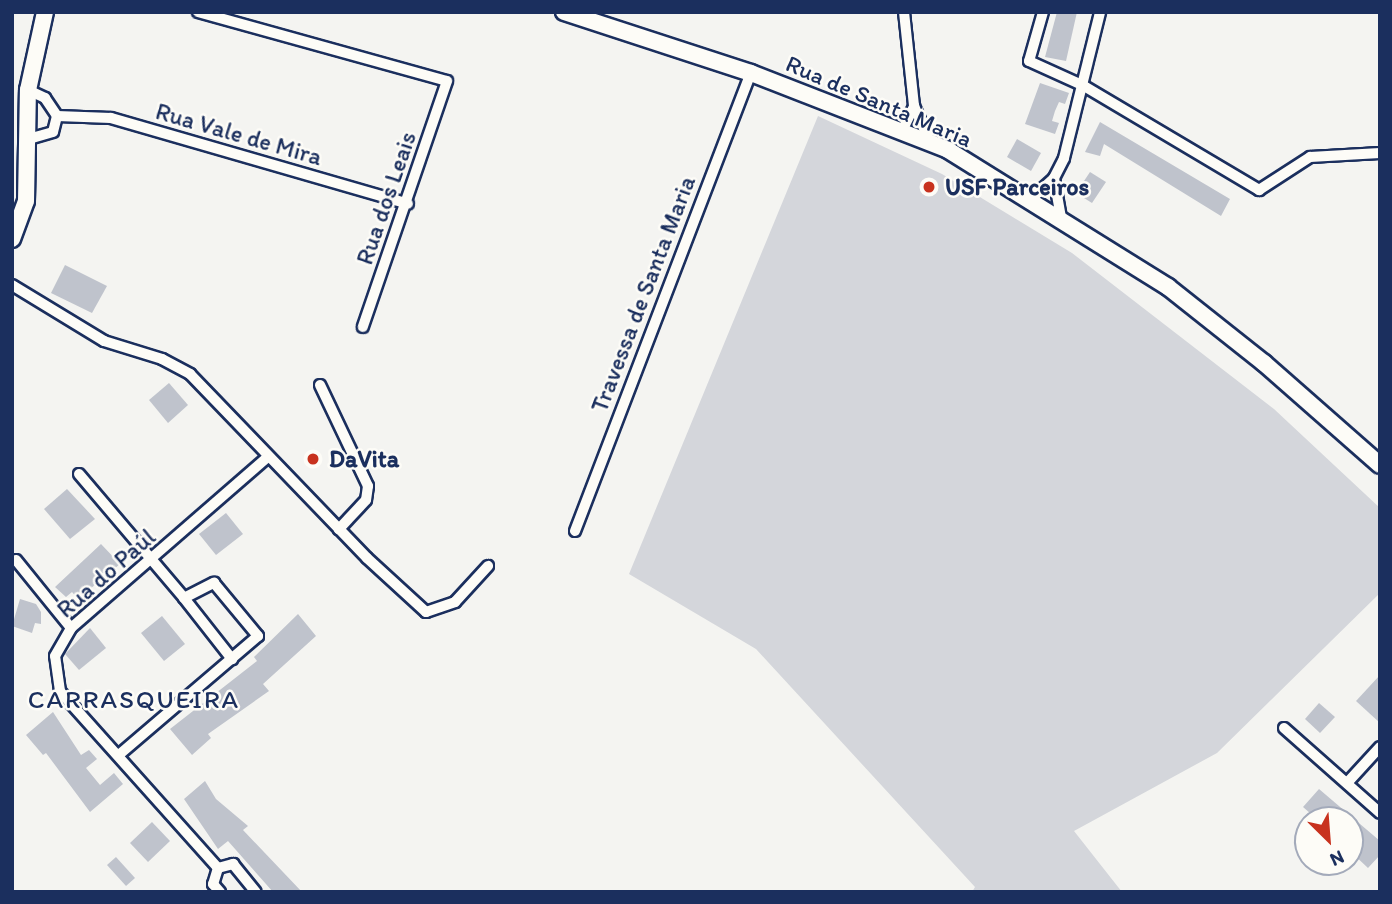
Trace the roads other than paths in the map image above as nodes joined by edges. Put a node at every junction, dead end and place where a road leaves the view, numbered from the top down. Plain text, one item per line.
1 (45, 12) edge
2 (198, 12) edge
3 (564, 12) edge
4 (904, 12) edge
5 (1043, 12) edge
6 (1100, 12) edge
7 (751, 73) junction
8 (1084, 86) junction
9 (28, 90) junction
10 (914, 106) junction
11 (57, 116) junction
12 (902, 131) junction
13 (29, 139) junction
14 (930, 142) junction
15 (1380, 153) edge
16 (1054, 178) junction
17 (1031, 199) junction
18 (408, 204) junction
19 (1061, 217) junction
20 (12, 239) edge
21 (12, 285) edge
22 (363, 327) dead end
23 (320, 385) dead end
24 (268, 457) junction
25 (1380, 465) edge
26 (79, 474) dead end
27 (339, 529) junction
28 (575, 531) dead end
29 (16, 560) dead end
30 (150, 562) junction
31 (488, 566) dead end
32 (184, 598) junction
33 (71, 628) junction
34 (232, 659) junction
35 (1284, 728) dead end
36 (1380, 747) edge
37 (120, 754) junction
38 (1347, 783) junction
39 (1380, 813) edge
40 (218, 868) junction
41 (220, 892) edge
42 (256, 892) edge

1 - 9 street
2 - 18 street, Rua dos Leais
3 - 7 street, Rua de Santa Maria
4 - 10 street
5 - 8 street
6 - 8 street
7 - 12 street, Rua de Santa Maria
7 - 28 street, Travessa de Santa Maria
8 - 15 street
8 - 16 street
9 - 11 street
9 - 13 street
10 - 12 street
10 - 14 street
11 - 13 street
11 - 18 street, Rua Vale de Mira
12 - 14 street, Rua de Santa Maria
13 - 20 street
14 - 17 street, Rua de Santa Maria
16 - 17 street
16 - 19 street
17 - 19 street, Rua de Santa Maria
18 - 22 street, Rua dos Leais
19 - 25 street, Rua de Santa Maria
21 - 24 street
23 - 27 street
24 - 27 street
24 - 30 street, Rua do Paúl
26 - 30 street
27 - 31 street
29 - 33 street
30 - 32 street
30 - 33 street, Rua do Paúl
32 - 34 street
32 - 34 street
33 - 37 street, Rua do Paúl
34 - 37 street
35 - 38 street
36 - 38 street
37 - 40 street, Rua do Paúl
38 - 39 street
40 - 41 street
40 - 42 street

